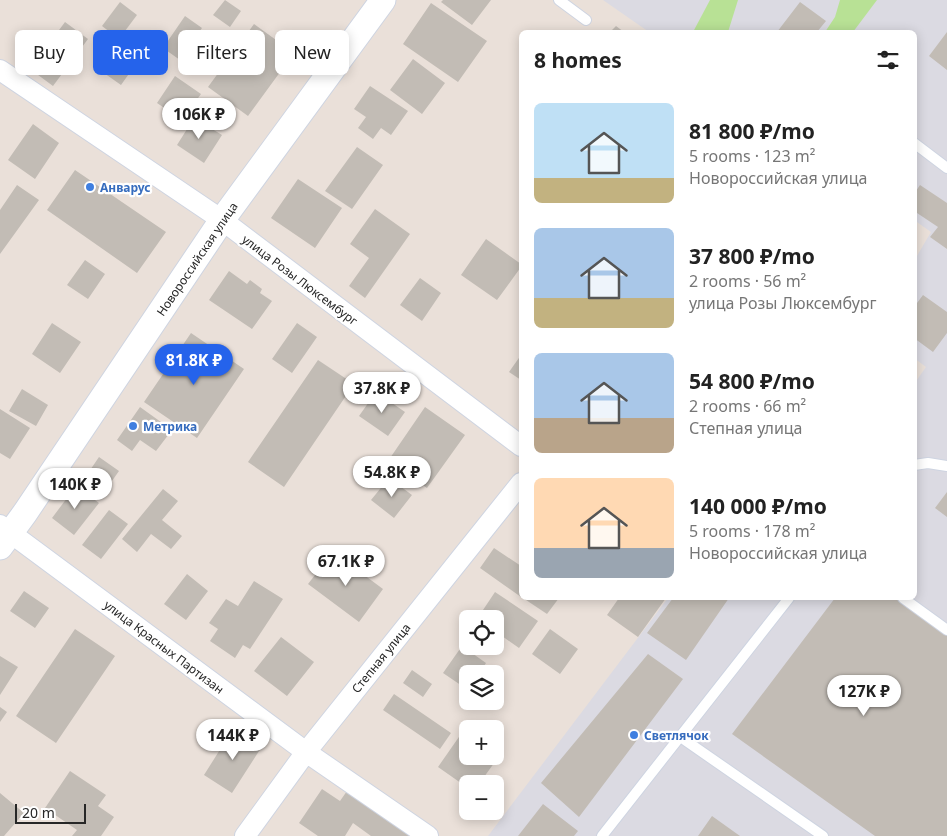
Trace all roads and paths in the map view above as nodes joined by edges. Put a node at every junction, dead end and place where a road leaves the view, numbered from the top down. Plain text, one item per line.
1 (383, 0) edge
2 (559, 0) edge
3 (586, 20) dead end
4 (0, 70) edge
5 (917, 145) edge
6 (947, 168) edge
7 (222, 220) junction
8 (519, 444) edge
9 (917, 464) edge
10 (947, 466) edge
11 (519, 486) edge
12 (4, 535) edge
13 (787, 600) edge
14 (906, 600) edge
15 (947, 630) edge
16 (679, 736) junction
17 (306, 752) junction
18 (245, 836) edge
19 (428, 836) edge
20 (602, 836) edge
21 (823, 836) edge

1 - 7 street, Новороссийская улица
2 - 3 lane
4 - 7 street, улица Розы Люксембург
5 - 6 lane
7 - 8 street, улица Розы Люксембург
7 - 12 street, Новороссийская улица
9 - 10 lane
11 - 17 street, Степная улица
12 - 17 street, улица Красных Партизан
13 - 16 lane
14 - 15 lane
16 - 20 lane
16 - 21 lane
17 - 18 street, Степная улица
17 - 19 street, улица Красных Партизан

